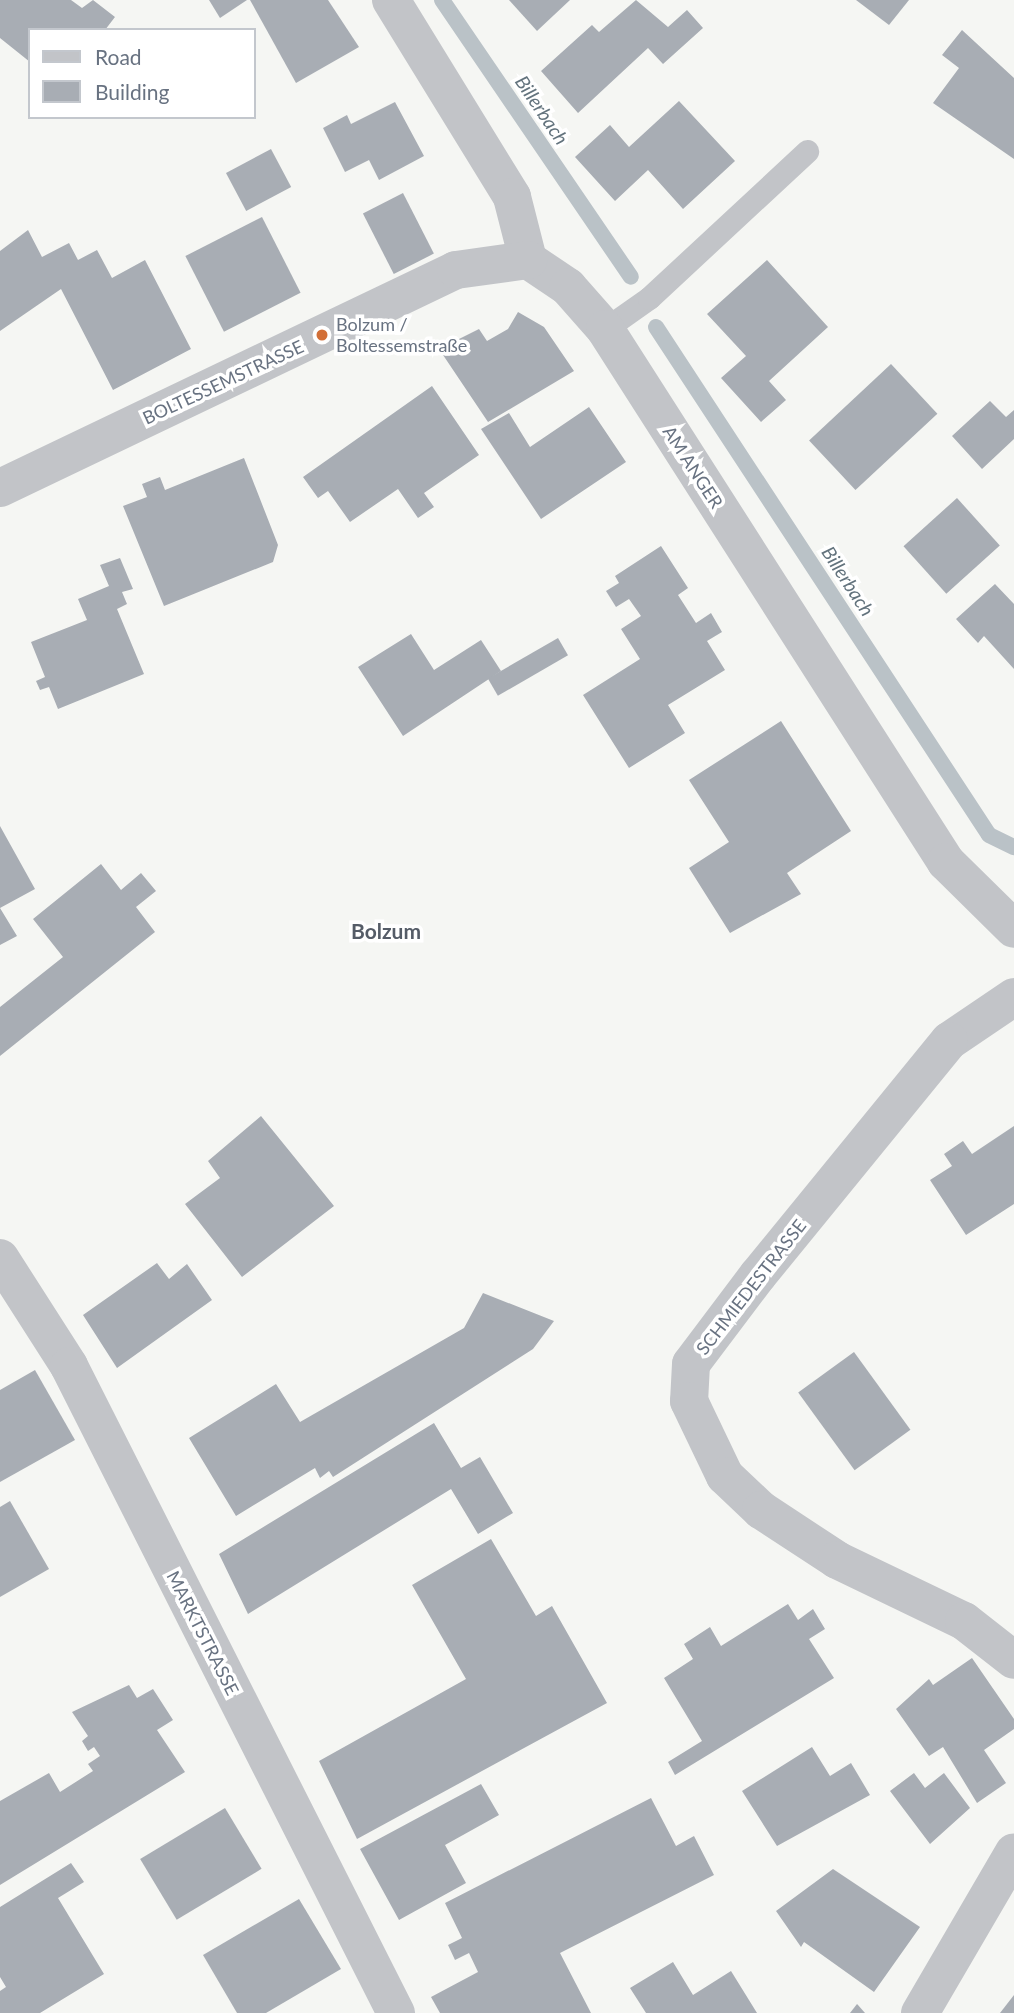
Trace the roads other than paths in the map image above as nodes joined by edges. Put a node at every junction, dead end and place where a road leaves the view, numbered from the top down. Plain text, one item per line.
1 (391, 0) edge
2 (807, 151) dead end
3 (528, 260) junction
4 (605, 329) junction
5 (0, 488) edge
6 (1014, 929) edge
7 (1014, 997) edge
8 (0, 1258) edge
9 (1014, 1660) edge
10 (1014, 1853) edge
11 (396, 2013) edge
12 (920, 2013) edge

1 - 3 street
2 - 4 lane
3 - 4 street, AM ANGER
3 - 5 street, BOLTESSEMSTRASSE
4 - 6 street, AM ANGER
7 - 9 street, SCHMIEDESTRASSE
8 - 11 street, MARKTSTRASSE
10 - 12 street

